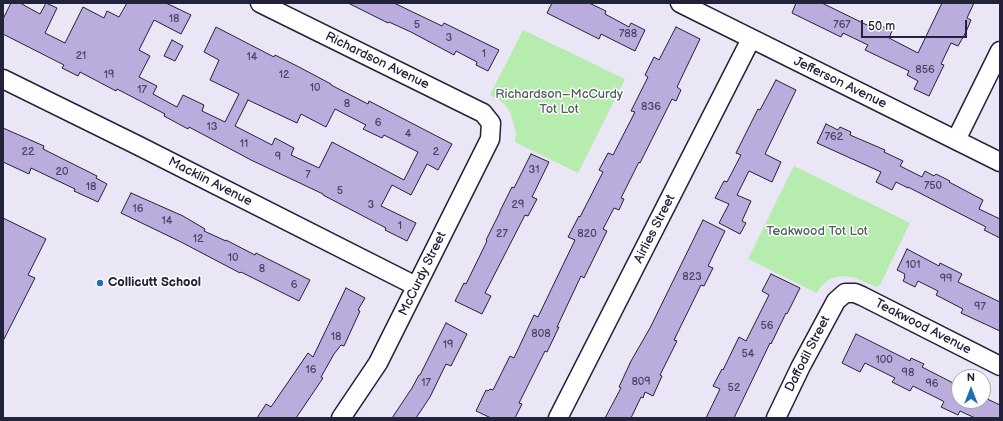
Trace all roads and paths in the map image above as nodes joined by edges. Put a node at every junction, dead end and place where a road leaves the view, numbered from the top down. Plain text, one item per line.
1 (260, 3) edge
2 (680, 3) edge
3 (751, 39) junction
4 (1000, 51) edge
5 (3, 79) edge
6 (491, 123) joint
7 (956, 140) junction
8 (1000, 162) edge
9 (416, 286) junction
10 (844, 293) joint
11 (1000, 366) edge
12 (341, 418) edge
13 (558, 418) edge
14 (776, 418) edge

1 - 6 street, Richardson Avenue
2 - 3 street, Jefferson Avenue
3 - 7 street, Jefferson Avenue
3 - 13 street, Airlies Street
4 - 7 street
5 - 9 street, Macklin Avenue
6 - 9 street, McCurdy Street
7 - 8 street, Jefferson Avenue
9 - 12 street, McCurdy Street
10 - 11 street, Teakwood Avenue
10 - 14 street, Daffodil Street

